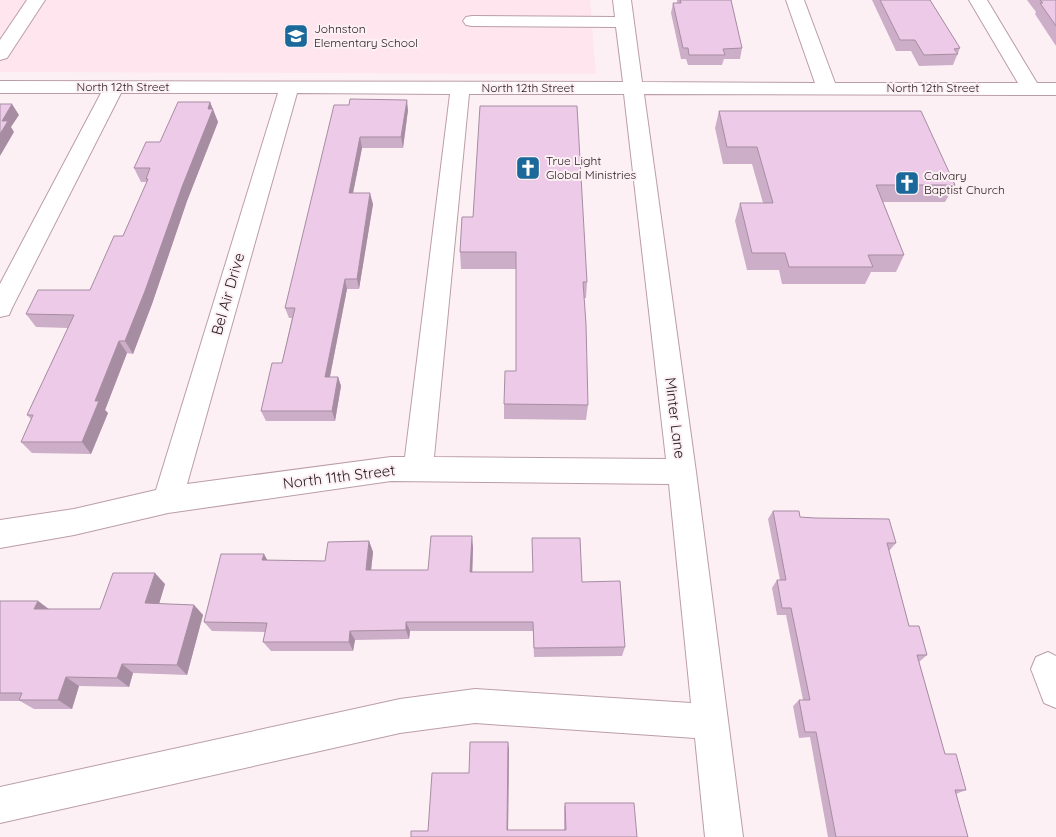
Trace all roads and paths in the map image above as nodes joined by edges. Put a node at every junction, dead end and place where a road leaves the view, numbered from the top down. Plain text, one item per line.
1 (36, 0) edge
2 (795, 0) edge
3 (978, 0) edge
4 (624, 11) edge
5 (472, 21) dead end
6 (0, 54) edge
7 (0, 87) edge
8 (114, 87) junction
9 (289, 88) junction
10 (634, 88) junction
11 (827, 88) junction
12 (460, 89) junction
13 (1031, 89) junction
14 (1056, 89) edge
15 (0, 308) edge
16 (418, 469) junction
17 (682, 472) junction
18 (168, 500) junction
19 (0, 534) edge
20 (711, 722) junction
21 (0, 805) edge
22 (724, 837) edge

1 - 6 street
2 - 11 street
3 - 13 street
4 - 5 street
4 - 10 street, Minter Lane
7 - 8 street, North 12th Street
8 - 9 street, North 12th Street
8 - 15 street
9 - 12 street, North 12th Street
9 - 18 street, Bel Air Drive
10 - 11 street, North 12th Street
10 - 12 street, North 12th Street
10 - 17 street, Minter Lane
11 - 13 street, North 12th Street
12 - 16 street
13 - 14 street, North 12th Street
16 - 17 street, North 11th Street
16 - 18 street, North 11th Street
17 - 20 street, Minter Lane
18 - 19 street, North 11th Street
20 - 21 street
20 - 22 street, Minter Lane

